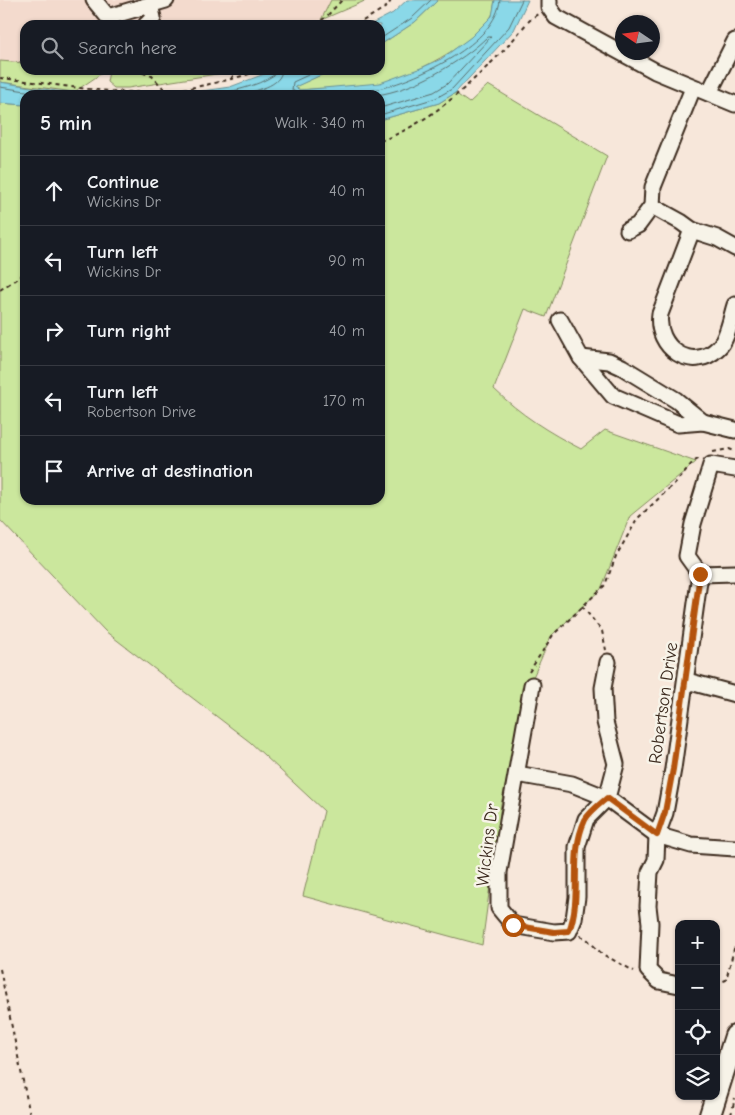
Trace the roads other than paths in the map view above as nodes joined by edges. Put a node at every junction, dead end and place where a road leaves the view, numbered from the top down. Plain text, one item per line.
1 (94, 0) edge
2 (166, 0) edge
3 (549, 3) edge
4 (150, 5) junction
5 (151, 20) edge
6 (735, 41) edge
7 (693, 88) junction
8 (709, 94) junction
9 (735, 104) edge
10 (652, 206) junction
11 (628, 230) dead end
12 (692, 230) junction
13 (735, 248) edge
14 (735, 305) edge
15 (560, 320) dead end
16 (581, 358) junction
17 (703, 422) junction
18 (735, 430) edge
19 (735, 469) edge
20 (735, 573) edge
21 (700, 574) junction
22 (608, 662) road end
23 (687, 681) junction
24 (532, 685) road end
25 (735, 694) edge
26 (517, 774) junction
27 (607, 798) junction
28 (657, 835) junction
29 (735, 848) edge
30 (675, 985) edge
31 (735, 1036) edge
32 (710, 1115) edge

1 - 4 street
2 - 4 street
3 - 7 street
4 - 5 street
6 - 8 street
7 - 8 street
7 - 10 street
8 - 9 street
10 - 11 street
10 - 12 street
12 - 13 street
12 - 14 street
15 - 16 street
16 - 17 street
16 - 17 street
17 - 18 street
19 - 21 street
20 - 21 street
21 - 23 street, Robertson Drive
22 - 27 street
23 - 25 street
23 - 28 street, Robertson Drive
24 - 26 street, Wickins Dr
26 - 27 street
26 - 27 street, Wickins Dr
27 - 28 street
28 - 29 street
28 - 30 street, Robertson Drive
31 - 32 main road

